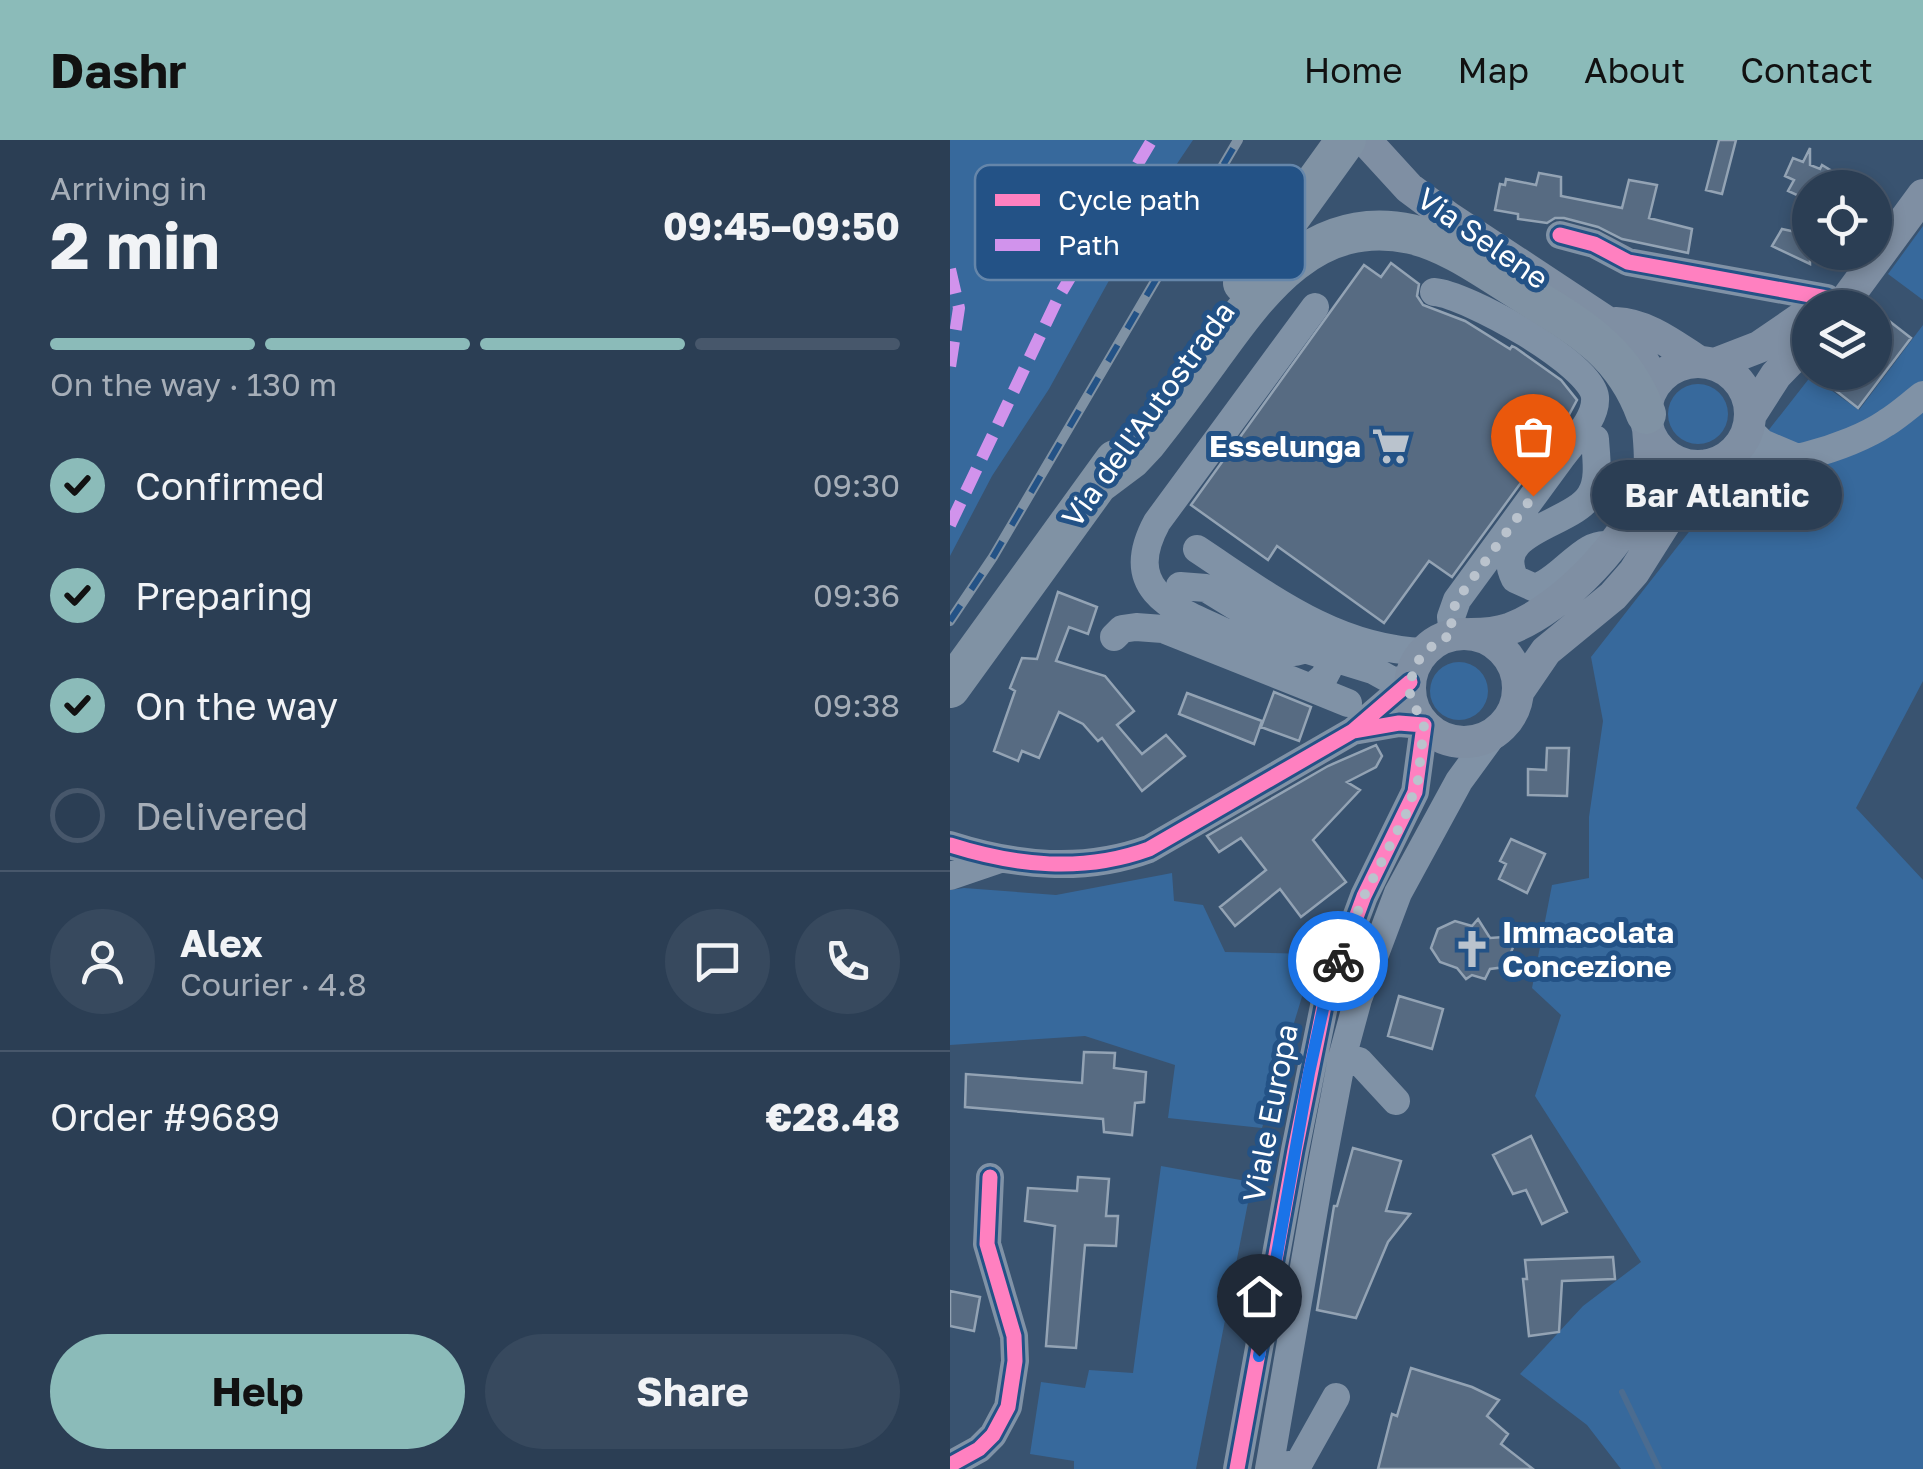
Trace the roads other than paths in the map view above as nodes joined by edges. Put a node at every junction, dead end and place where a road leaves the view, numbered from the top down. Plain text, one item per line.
1 (1346, 140) edge
2 (1366, 140) edge
3 (1923, 170) edge
4 (1923, 195) edge
5 (1305, 197) edge
6 (1892, 214) edge
7 (1560, 236) dead end
8 (1305, 256) edge
9 (1850, 270) edge
10 (1245, 280) edge
11 (1273, 280) edge
12 (1835, 290) edge
13 (1838, 290) edge
14 (1434, 292) dead end
15 (1792, 296) edge
16 (1315, 307) dead end
17 (1611, 324) junction
18 (1792, 328) edge
19 (1792, 351) edge
20 (1706, 363) junction
21 (1923, 394) edge
22 (1650, 408) junction
23 (1750, 422) junction
24 (1576, 446) junction
25 (1795, 457) junction
26 (1715, 463) junction
27 (1099, 483) junction
28 (1611, 546) junction
29 (1189, 565) junction
30 (1328, 625) junction
31 (1461, 635) junction
32 (1114, 637) dead end
33 (1306, 649) junction
34 (1424, 652) junction
35 (1410, 682) junction
36 (950, 688) edge
37 (1311, 688) junction
38 (1518, 692) junction
39 (1348, 703) dead end
40 (1424, 725) junction
41 (1353, 731) junction
42 (1494, 733) junction
43 (950, 845) edge
44 (997, 860) junction
45 (950, 876) edge
46 (1342, 1058) junction
47 (1396, 1101) dead end
48 (990, 1176) dead end
49 (1336, 1397) dead end
50 (950, 1465) edge
51 (1237, 1469) edge
52 (1270, 1469) edge

1 - 5 highway, Via dell'Autostrada
2 - 17 main road, Via Selene
3 - 6 main road
4 - 13 main road
7 - 15 street
8 - 22 highway
9 - 12 main road
10 - 27 highway, Via dell'Autostrada
11 - 27 highway
14 - 24 street
16 - 33 street
17 - 20 main road, Via Selene
17 - 22 main road, Via Selene
18 - 20 main road
19 - 23 main road
20 - 22 main road
20 - 23 main road
21 - 25 street
22 - 26 main road
22 - 28 main road
23 - 25 street
23 - 26 main road
24 - 28 street
24 - 31 street
25 - 26 street
26 - 38 main road
27 - 36 highway, Via dell'Autostrada
28 - 31 main road
29 - 30 street
29 - 33 street
29 - 35 street
30 - 33 street
30 - 34 street
30 - 35 street
30 - 37 street
31 - 34 main road
31 - 38 main road
32 - 37 street
34 - 35 main road
35 - 40 main road
35 - 41 street
37 - 39 street
38 - 42 main road
40 - 41 street
40 - 42 main road
40 - 51 street, Viale Europa
41 - 44 street
42 - 46 street, Viale Europa
43 - 44 street
44 - 45 street
46 - 47 street
46 - 52 street, Viale Europa
48 - 50 street
49 - 52 street, Viale Europa

